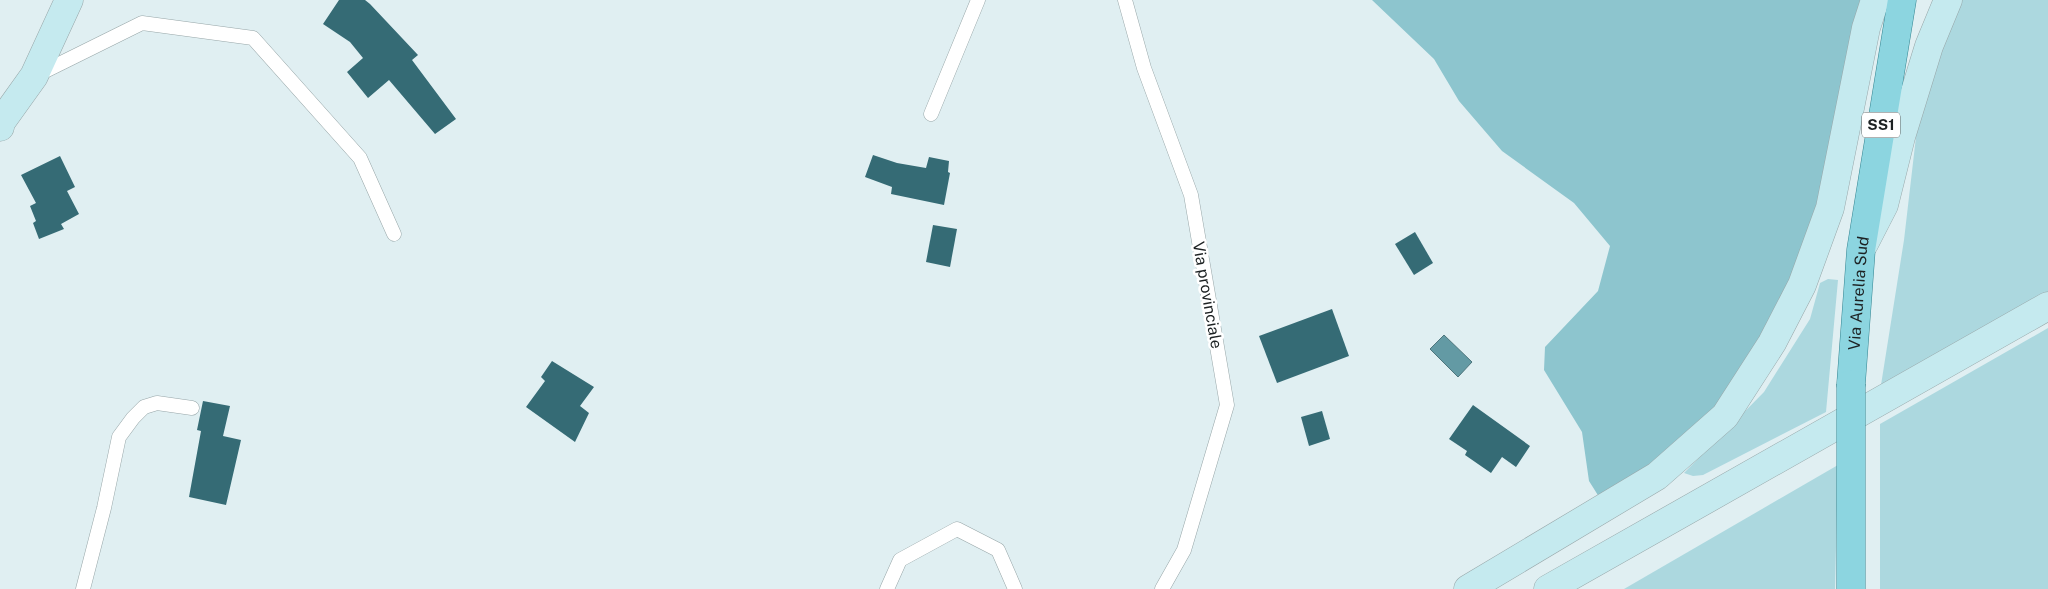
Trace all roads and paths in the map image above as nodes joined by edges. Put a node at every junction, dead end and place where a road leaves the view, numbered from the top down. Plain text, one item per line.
1 (69, 0) edge
2 (978, 0) edge
3 (1126, 0) edge
4 (1875, 0) edge
5 (1902, 0) edge
6 (1948, 0) edge
7 (34, 76) junction
8 (932, 114) dead end
9 (0, 127) edge
10 (394, 234) dead end
11 (1861, 250) junction
12 (2048, 306) edge
13 (192, 408) dead end
14 (83, 589) edge
15 (887, 589) edge
16 (1015, 589) edge
17 (1162, 589) edge
18 (1468, 589) edge
19 (1548, 589) edge
20 (1851, 589) edge

1 - 7 main road
2 - 8 lane
3 - 17 lane, Via provinciale
4 - 18 main road
5 - 11 main road, Via Aurelia Sud / SS1
6 - 11 main road
7 - 9 main road
7 - 10 lane
11 - 20 main road, Via Aurelia Sud / SS1, bridge
12 - 19 main road
13 - 14 lane
15 - 16 lane

